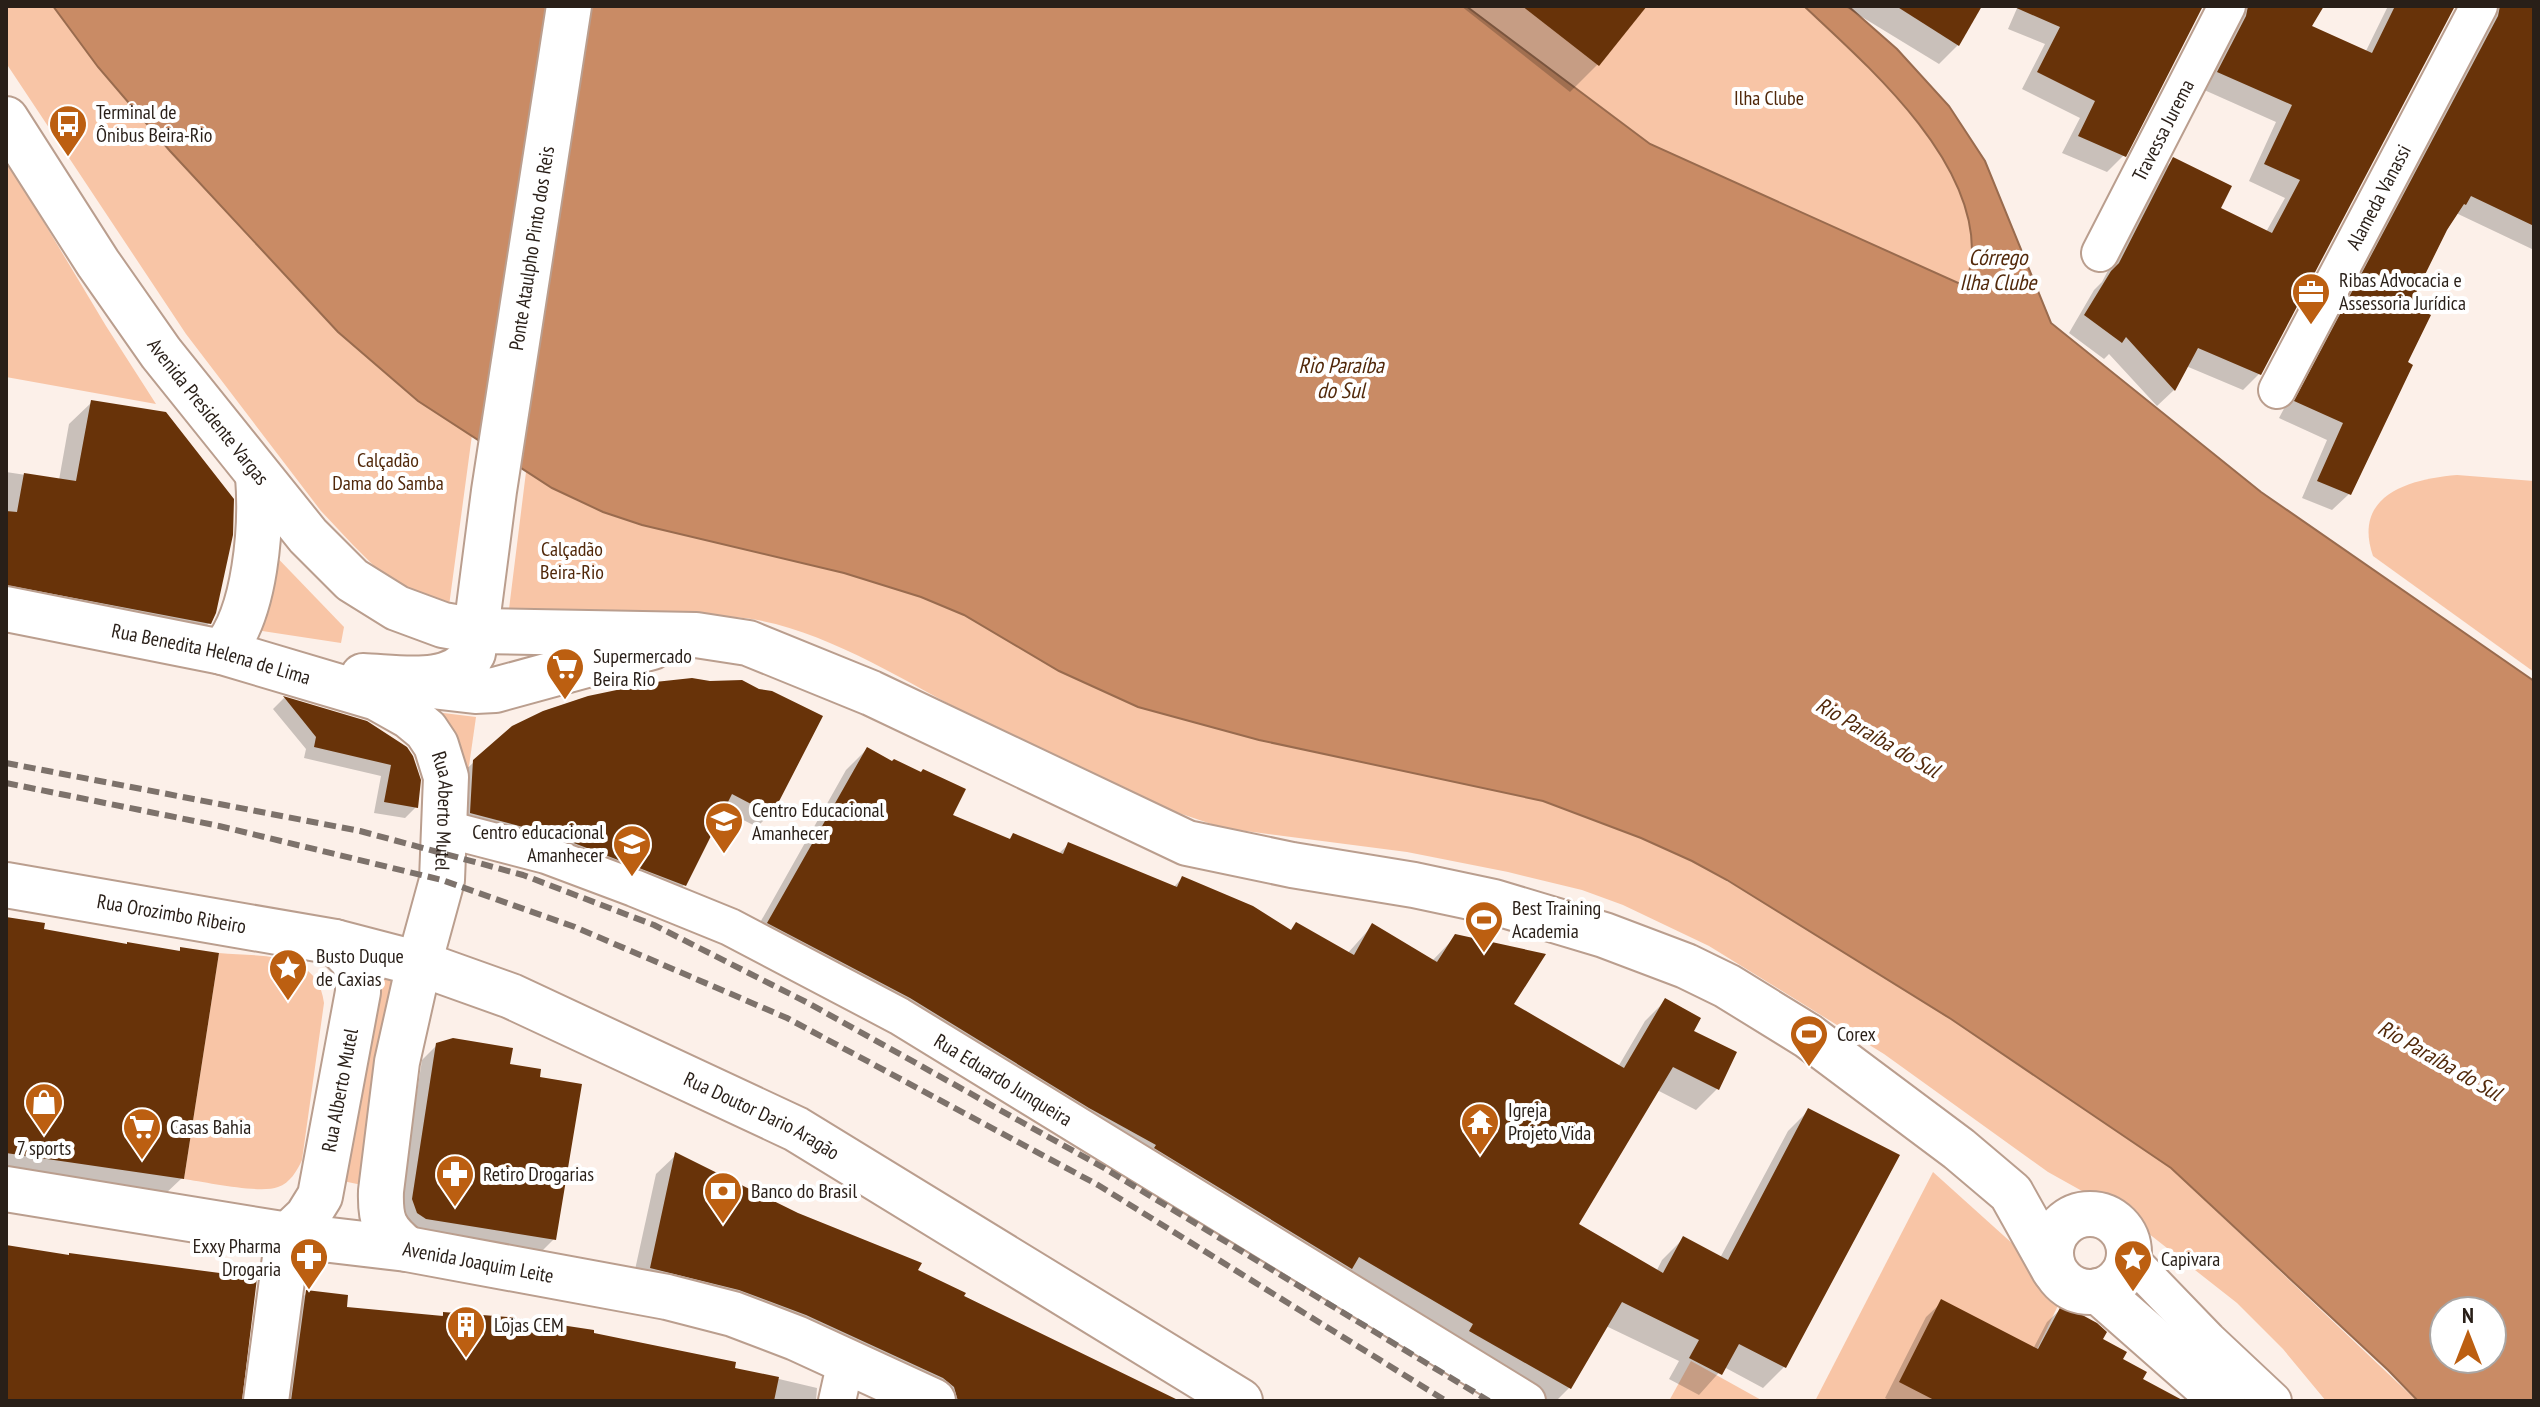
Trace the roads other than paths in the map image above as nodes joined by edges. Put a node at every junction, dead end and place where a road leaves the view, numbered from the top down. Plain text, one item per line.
1 (569, 6) edge
2 (2227, 6) edge
3 (2479, 6) edge
4 (9, 126) edge
5 (2100, 253) dead end
6 (2277, 390) dead end
7 (258, 476) junction
8 (6, 609) edge
9 (478, 611) junction
10 (696, 635) junction
11 (222, 652) junction
12 (272, 665) junction
13 (363, 676) junction
14 (409, 716) joint
15 (446, 829) junction
16 (6, 885) edge
17 (335, 942) junction
18 (419, 964) junction
19 (6, 1189) edge
20 (2011, 1193) junction
21 (2100, 1216) junction
22 (288, 1235) junction
23 (407, 1249) junction
24 (2128, 1257) junction
25 (2054, 1270) junction
26 (2110, 1302) junction
27 (842, 1381) edge
28 (266, 1401) edge
29 (933, 1401) edge
30 (1240, 1401) edge
31 (1527, 1401) edge
32 (2223, 1401) edge
33 (2273, 1401) edge

1 - 9 street, Ponte Ataulpho Pinto dos Reis
2 - 5 street, Travessa Jurema
3 - 6 street, Alameda Vanassi
4 - 7 street, Avenida Presidente Vargas
7 - 9 street, Avenida Presidente Vargas
7 - 11 street
8 - 11 street, Rua Benedita Helena de Lima
9 - 10 street, Avenida Presidente Vargas
9 - 13 street, Ponte Ataulpho Pinto dos Reis
10 - 13 street
10 - 20 street, Avenida Presidente Vargas
11 - 12 street, Rua Benedita Helena de Lima
12 - 13 street
12 - 14 street, Rua Benedita Helena de Lima
14 - 15 street, Rua Aberto Mutel
15 - 18 street, Rua Aberto Mutel
15 - 31 street, Rua Eduardo Junqueira
16 - 17 street, Rua Orozimbo Ribeiro
17 - 18 street, Rua Doutor Dario Aragão
17 - 22 street, Rua Alberto Mutel
18 - 23 street
18 - 30 street, Rua Doutor Dario Aragão
19 - 22 street, Avenida Joaquim Leite
20 - 21 street
20 - 25 street
21 - 24 street
21 - 25 street
22 - 23 street, Avenida Joaquim Leite
22 - 28 street
23 - 27 street, Avenida Joaquim Leite
24 - 26 street
24 - 33 street
25 - 26 street
26 - 32 street
27 - 29 street, Avenida Joaquim Leite

